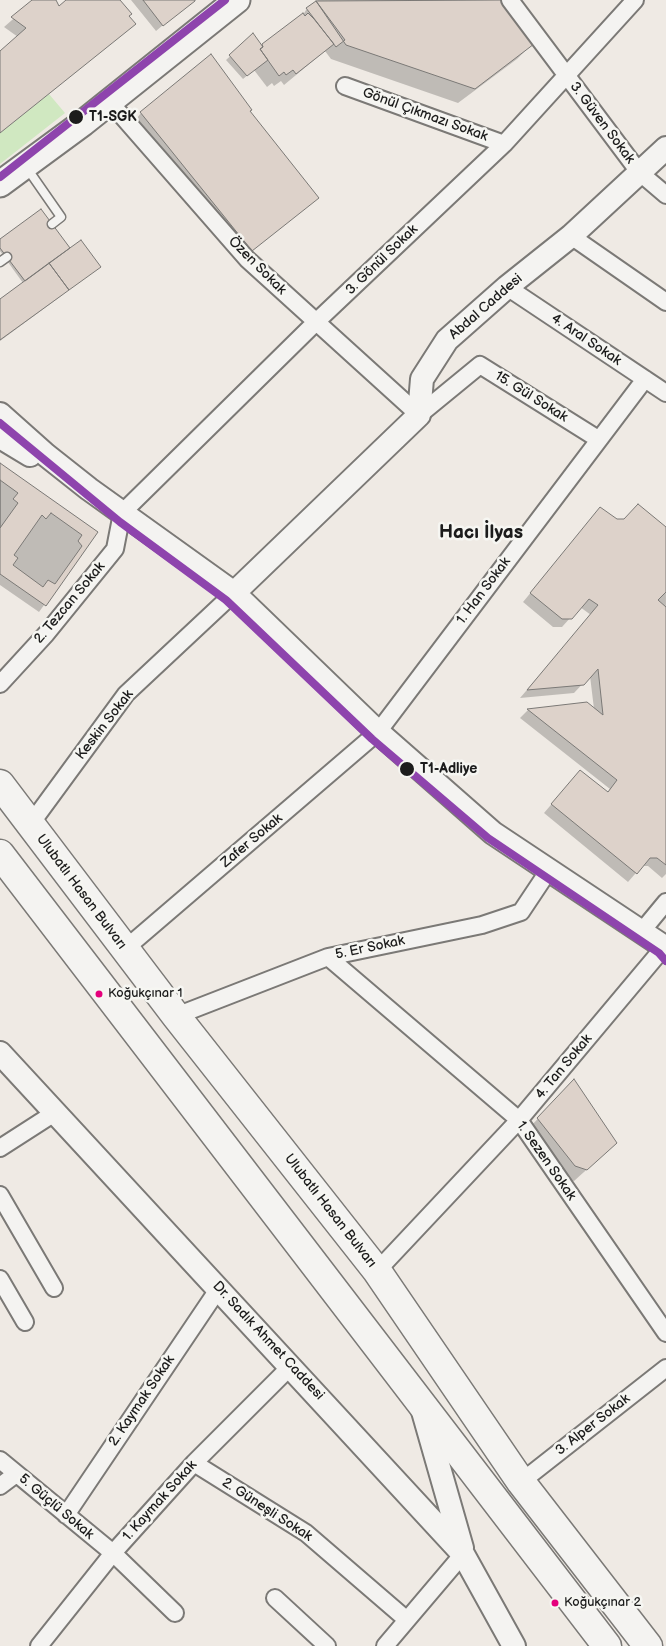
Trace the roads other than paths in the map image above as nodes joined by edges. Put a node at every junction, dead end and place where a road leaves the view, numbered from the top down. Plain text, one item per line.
1 (510, 0) edge
2 (635, 0) edge
3 (230, 2) edge
4 (565, 75) junction
5 (345, 86) dead end
6 (109, 101) junction
7 (82, 123) junction
8 (504, 144) junction
9 (666, 148) edge
10 (29, 171) junction
11 (638, 172) junction
12 (0, 184) edge
13 (666, 195) edge
14 (0, 198) edge
15 (52, 224) dead end
16 (571, 236) junction
17 (507, 287) junction
18 (666, 302) edge
19 (316, 322) junction
20 (645, 379) junction
21 (666, 393) edge
22 (0, 414) edge
23 (419, 415) junction
24 (0, 437) edge
25 (598, 439) junction
26 (89, 490) junction
27 (122, 513) junction
28 (234, 593) junction
29 (0, 684) edge
30 (378, 732) junction
31 (0, 784) edge
32 (30, 825) junction
33 (0, 854) edge
34 (549, 870) junction
35 (666, 902) edge
36 (642, 931) junction
37 (665, 947) edge
38 (125, 949) junction
39 (328, 958) junction
40 (176, 1016) junction
41 (0, 1053) edge
42 (56, 1112) junction
43 (519, 1120) junction
44 (0, 1148) edge
45 (0, 1195) edge
46 (377, 1271) junction
47 (0, 1280) edge
48 (54, 1288) dead end
49 (219, 1288) junction
50 (25, 1322) dead end
51 (666, 1333) edge
52 (290, 1366) junction
53 (666, 1368) edge
54 (420, 1403) junction
55 (0, 1460) edge
56 (194, 1462) junction
57 (16, 1474) junction
58 (521, 1482) junction
59 (0, 1486) edge
60 (66, 1514) junction
61 (113, 1554) junction
62 (463, 1554) junction
63 (275, 1598) dead end
64 (571, 1599) junction
65 (175, 1613) dead end
66 (407, 1620) junction
67 (39, 1646) edge
68 (327, 1646) edge
69 (385, 1646) edge
70 (514, 1646) edge
71 (598, 1646) edge
72 (607, 1646) edge
73 (648, 1646) edge

1 - 4 street, 3. Güven Sokak
2 - 4 street, 3. Gönül Sokak
3 - 6 main road
4 - 8 street, 3. Gönül Sokak
4 - 11 street, 3. Güven Sokak
5 - 8 street, Gönül Çıkmazı Sokak
6 - 7 main road
6 - 19 street, Özen Sokak
7 - 10 main road
7 - 12 main road
8 - 19 street, 3. Gönül Sokak
9 - 11 main road, Abdal Caddesi
10 - 14 main road
10 - 15 lane
11 - 13 street, 3. Güven Sokak
11 - 16 main road, Abdal Caddesi
16 - 17 main road, Abdal Caddesi
16 - 18 street
17 - 20 street, 4. Aral Sokak
17 - 23 main road, Abdal Caddesi
19 - 23 street, Özen Sokak
19 - 27 street, 3. Gönül Sokak
20 - 21 street, 4. Aral Sokak
20 - 25 street, 1. Han Sokak
22 - 26 main road
23 - 25 street, 15. Gül Sokak
23 - 28 main road
24 - 26 main road
25 - 30 street, 1. Han Sokak
26 - 27 main road
27 - 28 main road
27 - 29 street, 2. Tezcan Sokak
28 - 30 main road
28 - 32 street, Keskin Sokak
30 - 34 main road
30 - 38 street, Zafer Sokak
31 - 32 highway, Ulubatlı Hasan Bulvarı
32 - 38 highway, Ulubatlı Hasan Bulvarı
33 - 54 highway
34 - 36 main road
34 - 39 street, 5. Er Sokak
35 - 36 street
36 - 37 main road
37 - 43 street, 4. Tan Sokak
38 - 40 highway, Ulubatlı Hasan Bulvarı
39 - 40 street, 5. Er Sokak
39 - 43 street, 1. Sezen Sokak
40 - 46 highway, Ulubatlı Hasan Bulvarı
41 - 42 main road, Dr. Sadık Ahmet Caddesi
42 - 44 street
42 - 49 main road, Dr. Sadık Ahmet Caddesi
43 - 46 street, 4. Tan Sokak
43 - 51 street, 1. Sezen Sokak
45 - 48 street
46 - 58 highway, Ulubatlı Hasan Bulvarı
47 - 50 street
49 - 52 main road, Dr. Sadık Ahmet Caddesi
49 - 60 street, 2. Kaymak Sokak
52 - 56 street, 1. Kaymak Sokak
52 - 62 main road, Dr. Sadık Ahmet Caddesi
53 - 58 street, 3. Alper Sokak
54 - 62 main road
54 - 64 highway
55 - 57 street, 5. Güçlü Sokak
56 - 61 street, 1. Kaymak Sokak
56 - 66 street, 2. Güneşli Sokak
57 - 59 street
57 - 60 street, 5. Güçlü Sokak
58 - 73 highway, Ulubatlı Hasan Bulvarı
60 - 61 street, 5. Güçlü Sokak
61 - 65 street, 5. Güçlü Sokak
61 - 67 street, 1. Kaymak Sokak
62 - 66 street
62 - 70 main road, Dr. Sadık Ahmet Caddesi
63 - 68 street
64 - 71 highway
64 - 72 highway
66 - 69 street

